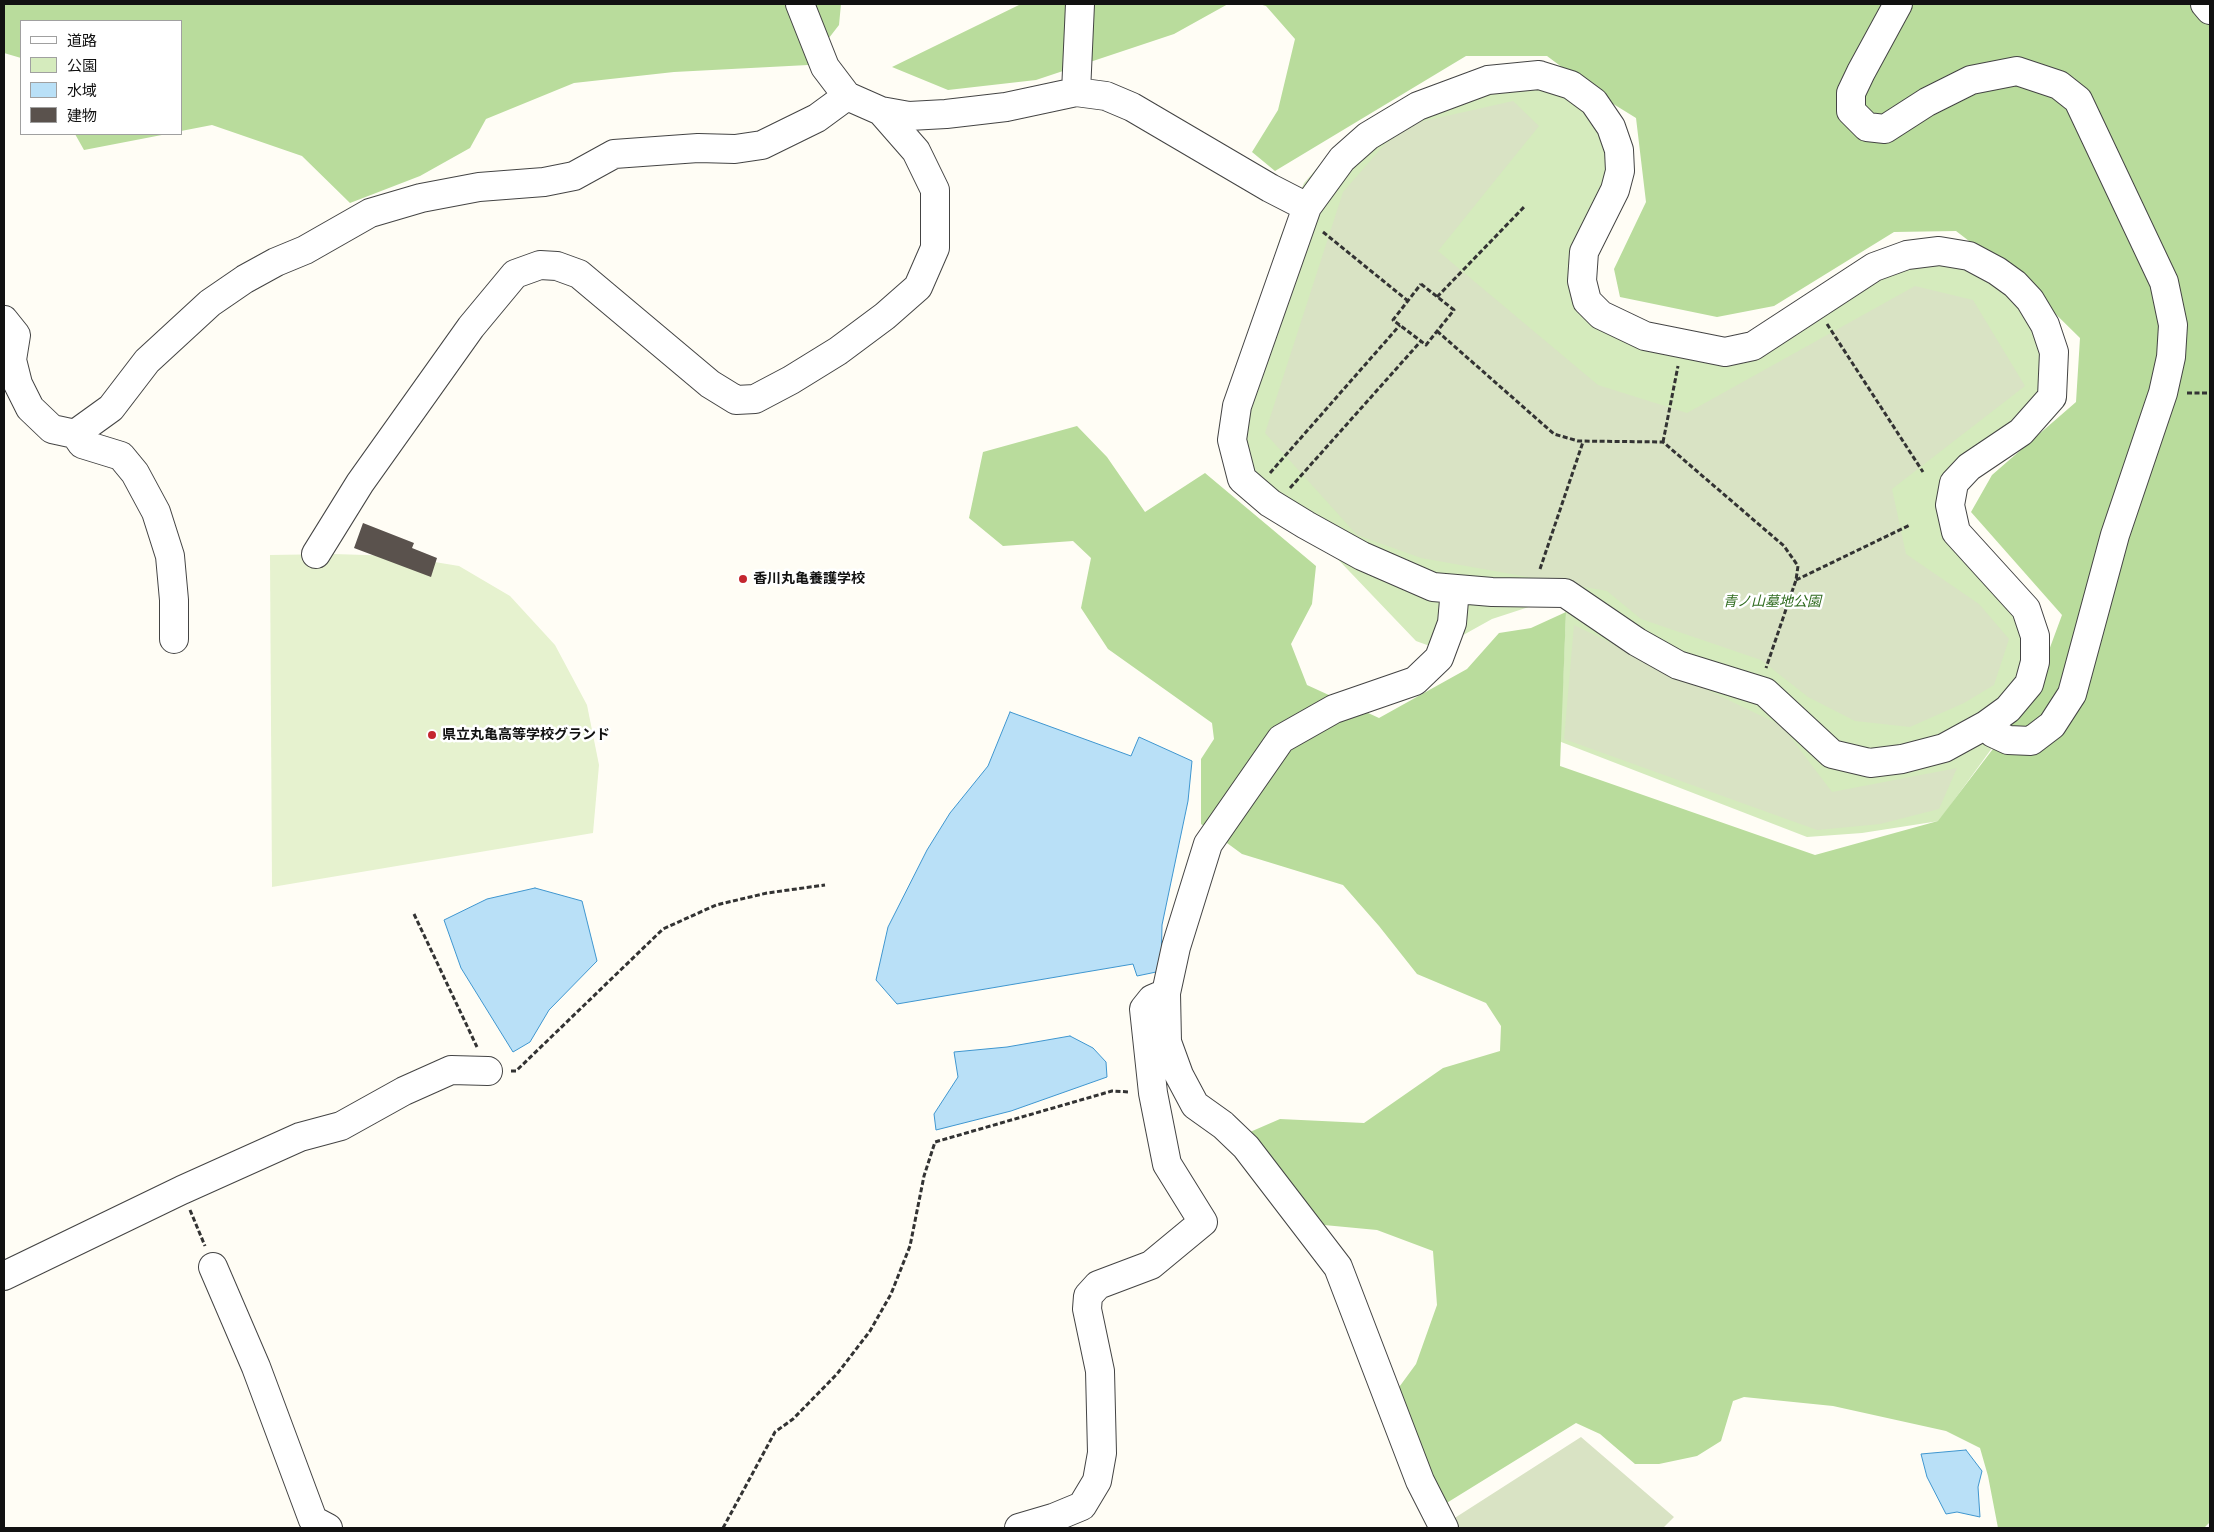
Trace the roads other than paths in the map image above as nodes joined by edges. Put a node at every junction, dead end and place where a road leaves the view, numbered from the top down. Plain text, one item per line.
1 (800, 4) edge
2 (1080, 4) edge
3 (1898, 4) edge
4 (2205, 4) edge
5 (2210, 10) edge
6 (1076, 92) junction
7 (847, 96) junction
8 (881, 111) junction
9 (1305, 212) junction
10 (4, 320) edge
11 (75, 434) junction
12 (316, 554) dead end
13 (1455, 589) junction
14 (174, 638) dead end
15 (1986, 725) junction
16 (1166, 994) junction
17 (488, 1071) road end
18 (213, 1267) road end
19 (4, 1274) edge
20 (328, 1528) edge
21 (1019, 1528) edge
22 (1444, 1528) edge

1 - 7 street
2 - 6 street
3 - 15 street
4 - 5 street
6 - 8 street
6 - 9 street
7 - 8 street
7 - 11 street
8 - 12 street
9 - 13 street
9 - 15 street
10 - 11 street
11 - 14 street
13 - 15 street
13 - 16 street
16 - 21 street
16 - 22 street
17 - 19 street
18 - 20 street

